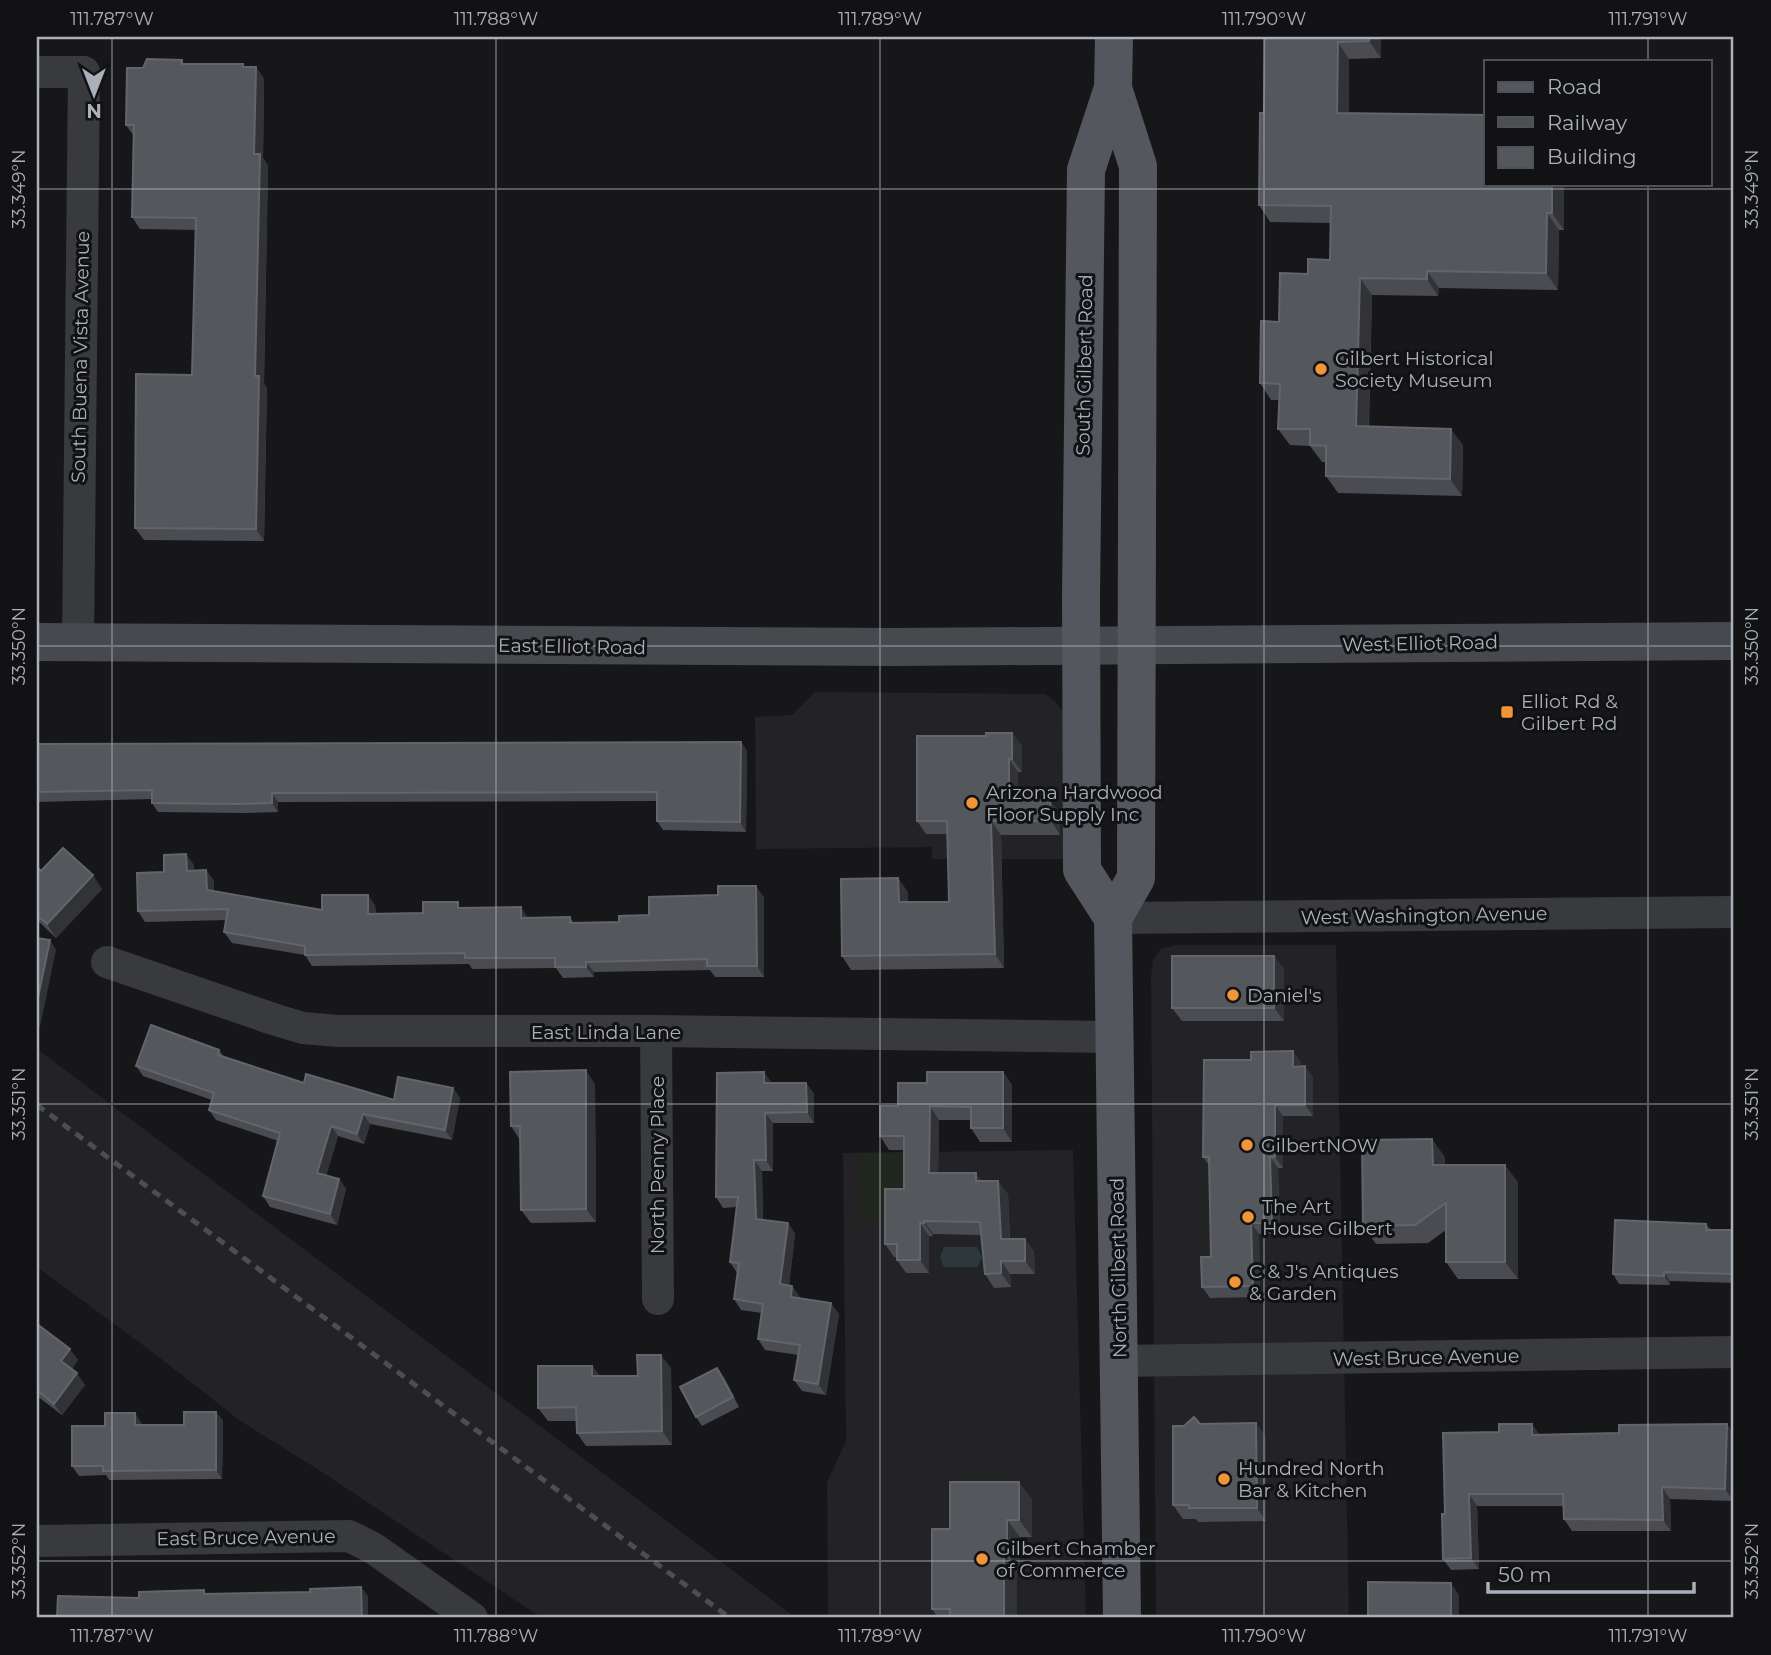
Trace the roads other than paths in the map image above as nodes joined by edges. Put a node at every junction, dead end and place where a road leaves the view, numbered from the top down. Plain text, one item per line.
1 (1114, 37) edge
2 (37, 72) edge
3 (1113, 88) junction
4 (1734, 640) edge
5 (37, 642) edge
6 (78, 642) junction
7 (1108, 646) junction
8 (1734, 912) edge
9 (1113, 918) junction
10 (107, 962) dead end
11 (656, 1031) junction
12 (1115, 1037) junction
13 (658, 1299) dead end
14 (1734, 1352) edge
15 (1119, 1361) junction
16 (37, 1541) edge
17 (472, 1618) edge
18 (1122, 1618) edge

1 - 3 main road, South Gilbert Road
2 - 6 street, South Buena Vista Avenue
3 - 7 main road, South Gilbert Road
3 - 7 main road, South Gilbert Road
4 - 7 main road, West Elliot Road
5 - 6 main road, East Elliot Road
6 - 7 main road, East Elliot Road
7 - 9 main road
7 - 9 main road
8 - 9 street, West Washington Avenue
9 - 12 main road, North Gilbert Road
10 - 11 street, East Linda Lane
11 - 12 street, East Linda Lane
11 - 13 street, North Penny Place
12 - 15 main road, North Gilbert Road
14 - 15 street, West Bruce Avenue
15 - 18 main road, North Gilbert Road
16 - 17 street, East Bruce Avenue

